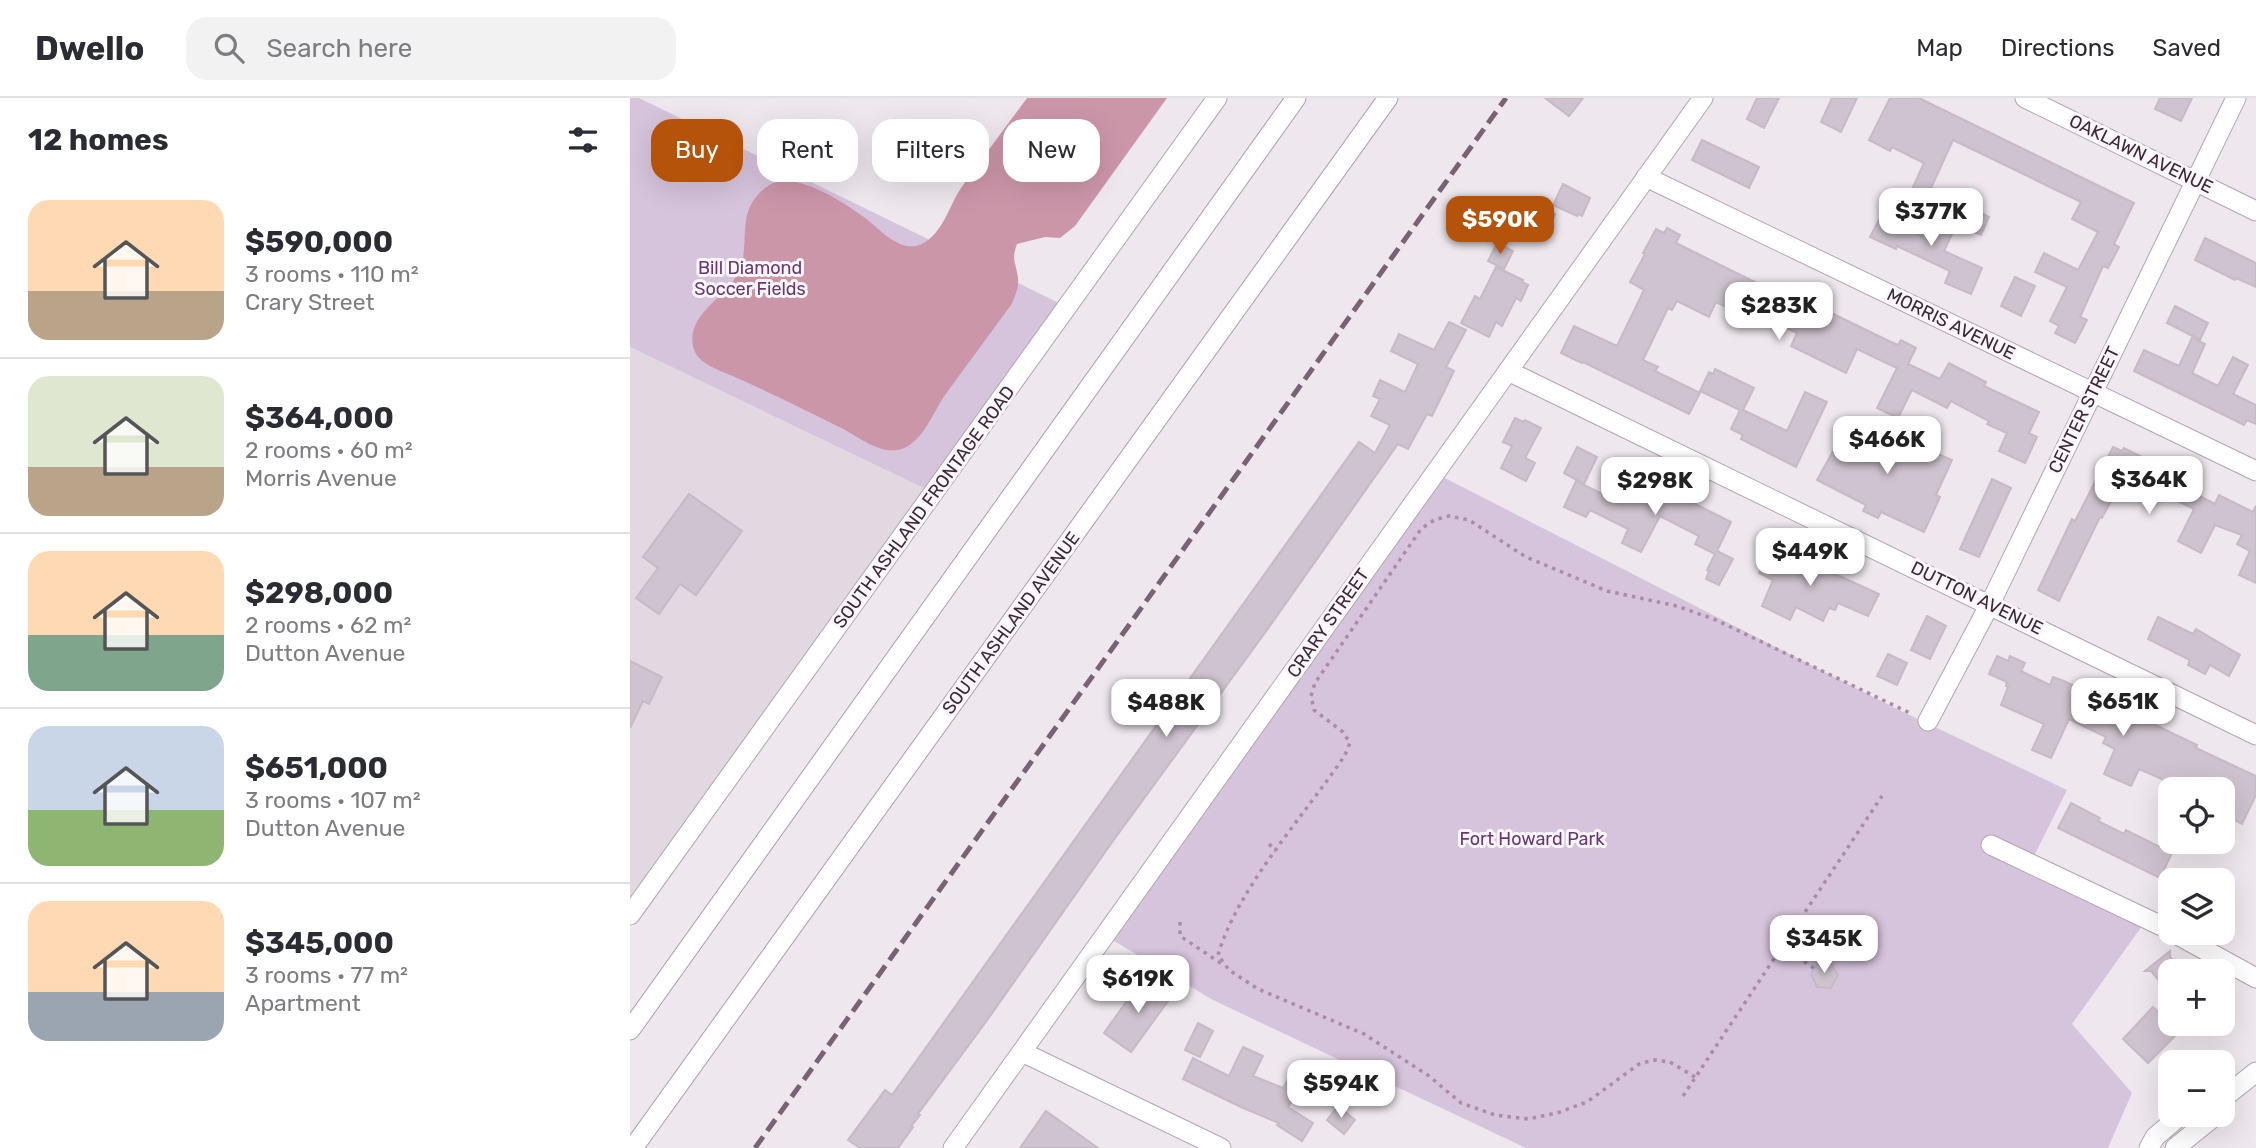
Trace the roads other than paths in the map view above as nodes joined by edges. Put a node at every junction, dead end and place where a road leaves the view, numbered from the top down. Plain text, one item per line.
1 (1217, 98) edge
2 (1296, 98) edge
3 (1388, 98) edge
4 (1703, 98) edge
5 (2025, 98) edge
6 (2236, 98) edge
7 (1646, 177) junction
8 (2196, 181) junction
9 (2256, 211) edge
10 (1508, 371) junction
11 (2092, 393) junction
12 (2256, 471) edge
13 (1990, 604) junction
14 (1928, 721) road end
15 (2256, 735) edge
16 (1991, 845) dead end
17 (630, 915) edge
18 (2158, 925) edge
19 (2196, 945) edge
20 (2256, 978) edge
21 (630, 1030) edge
22 (1022, 1052) junction
23 (2256, 1072) edge
24 (2235, 1089) edge
25 (2167, 1127) edge
26 (2201, 1127) edge
27 (633, 1148) edge
28 (953, 1148) edge
29 (1221, 1148) edge
30 (2149, 1148) edge
31 (2175, 1148) edge

1 - 17 street, SOUTH ASHLAND FRONTAGE ROAD
2 - 21 street
3 - 27 street, SOUTH ASHLAND AVENUE
4 - 7 street, CRARY STREET
5 - 8 street, OAKLAWN AVENUE
6 - 8 street, CENTER STREET
7 - 10 street, CRARY STREET
7 - 11 street, MORRIS AVENUE
8 - 9 street, OAKLAWN AVENUE
8 - 11 street, CENTER STREET
10 - 13 street, DUTTON AVENUE
10 - 22 street, CRARY STREET
11 - 12 street, MORRIS AVENUE
11 - 13 street, CENTER STREET
13 - 14 street, CENTER STREET
13 - 15 street, DUTTON AVENUE
16 - 18 street
19 - 20 street
22 - 28 street, CRARY STREET
22 - 29 street
23 - 24 street
25 - 30 street
26 - 31 street

